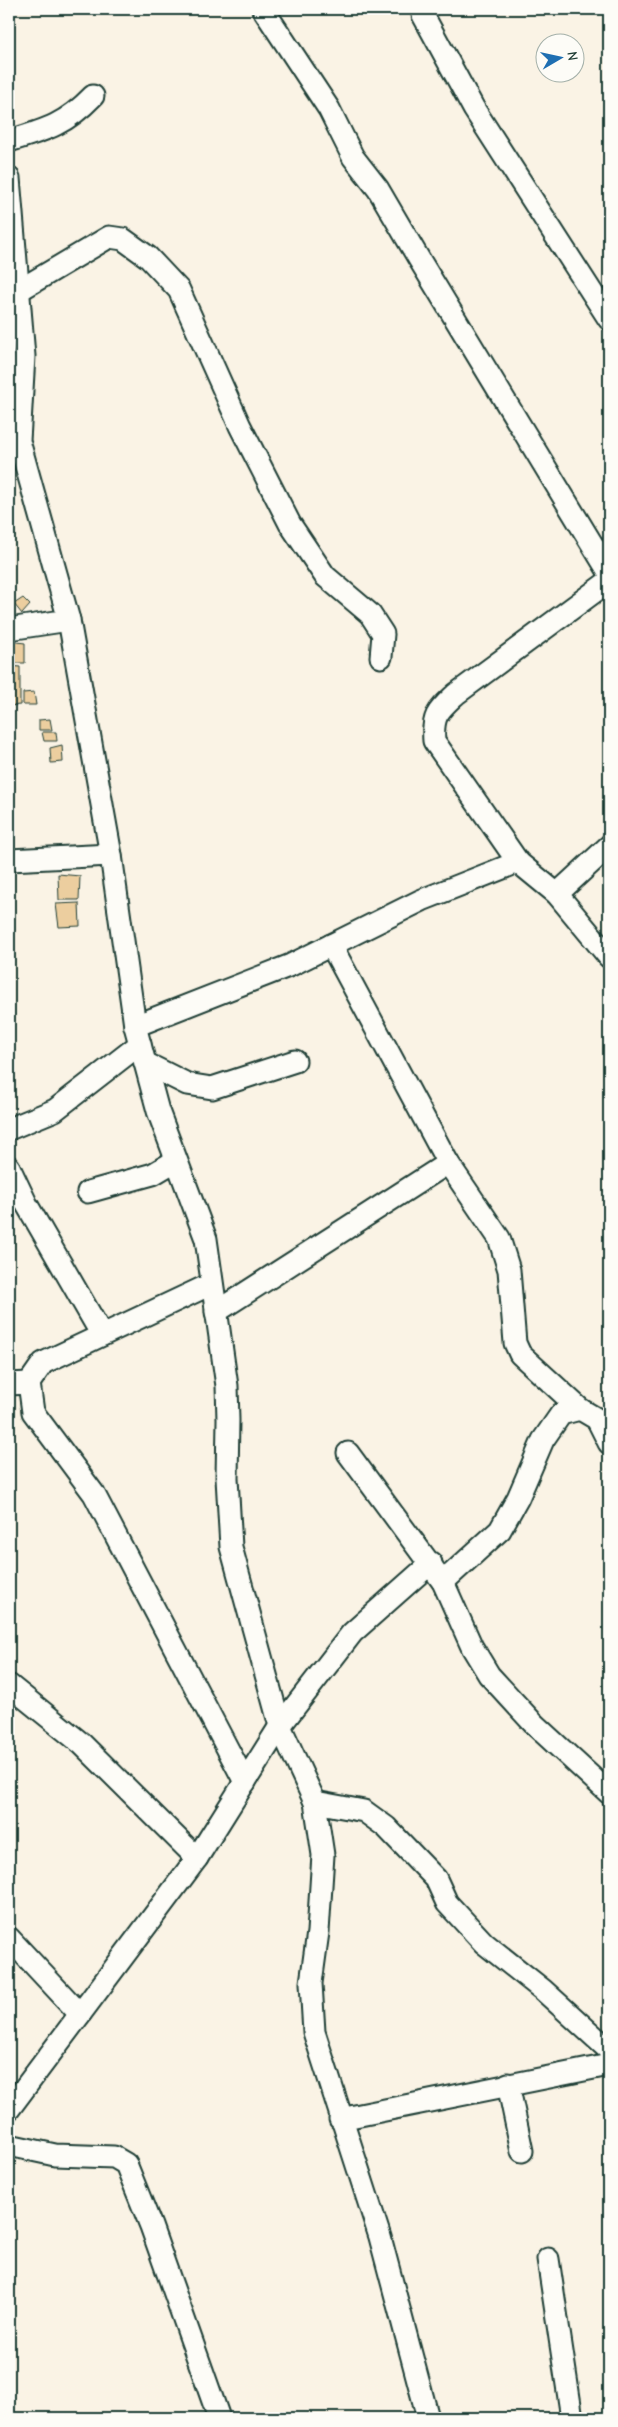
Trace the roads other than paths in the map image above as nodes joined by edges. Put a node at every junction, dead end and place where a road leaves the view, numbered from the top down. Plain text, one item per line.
1 (262, 9) edge
2 (423, 9) edge
3 (93, 96) dead end
4 (9, 140) edge
5 (9, 178) edge
6 (18, 292) junction
7 (609, 318) edge
8 (12, 436) edge
9 (609, 572) edge
10 (609, 581) edge
11 (70, 620) junction
12 (9, 629) edge
13 (381, 658) dead end
14 (609, 846) edge
15 (110, 855) junction
16 (9, 860) edge
17 (518, 862) junction
18 (557, 894) junction
19 (331, 945) junction
20 (609, 957) edge
21 (140, 1045) junction
22 (295, 1061) dead end
23 (9, 1130) edge
24 (175, 1161) junction
25 (448, 1162) junction
26 (9, 1167) edge
27 (88, 1192) dead end
28 (212, 1284) junction
29 (216, 1312) junction
30 (102, 1336) junction
31 (19, 1384) edge
32 (580, 1409) junction
33 (609, 1443) edge
34 (348, 1454) dead end
35 (431, 1563) junction
36 (444, 1582) junction
37 (9, 1685) edge
38 (280, 1726) junction
39 (245, 1782) junction
40 (609, 1793) edge
41 (315, 1802) junction
42 (197, 1858) junction
43 (9, 1938) edge
44 (80, 2014) junction
45 (609, 2050) edge
46 (609, 2065) edge
47 (508, 2084) junction
48 (9, 2109) edge
49 (340, 2119) junction
50 (9, 2144) edge
51 (522, 2151) dead end
52 (548, 2259) dead end
53 (219, 2418) edge
54 (428, 2418) edge
55 (572, 2418) edge

1 - 9 street
2 - 7 street
3 - 4 street
5 - 6 street
6 - 8 street
6 - 13 street
8 - 11 street
10 - 17 street
11 - 12 street
11 - 15 street
14 - 18 street
15 - 16 street
15 - 21 street
17 - 18 street
17 - 19 street
18 - 20 street
19 - 21 street
19 - 25 street
21 - 22 street
21 - 23 street
21 - 24 street
24 - 27 street
24 - 28 street
25 - 29 street
25 - 32 street
26 - 30 street
28 - 29 street
28 - 30 street
29 - 38 street
30 - 31 street
31 - 39 street
32 - 33 street
32 - 36 street
34 - 35 street
35 - 36 street
35 - 38 street
36 - 40 street
37 - 42 street
38 - 39 street
38 - 41 street
39 - 42 street
41 - 45 street
41 - 49 street
42 - 44 street
43 - 44 street
44 - 48 street
46 - 47 street
47 - 49 street
47 - 51 street
49 - 54 street
50 - 53 street
52 - 55 street

